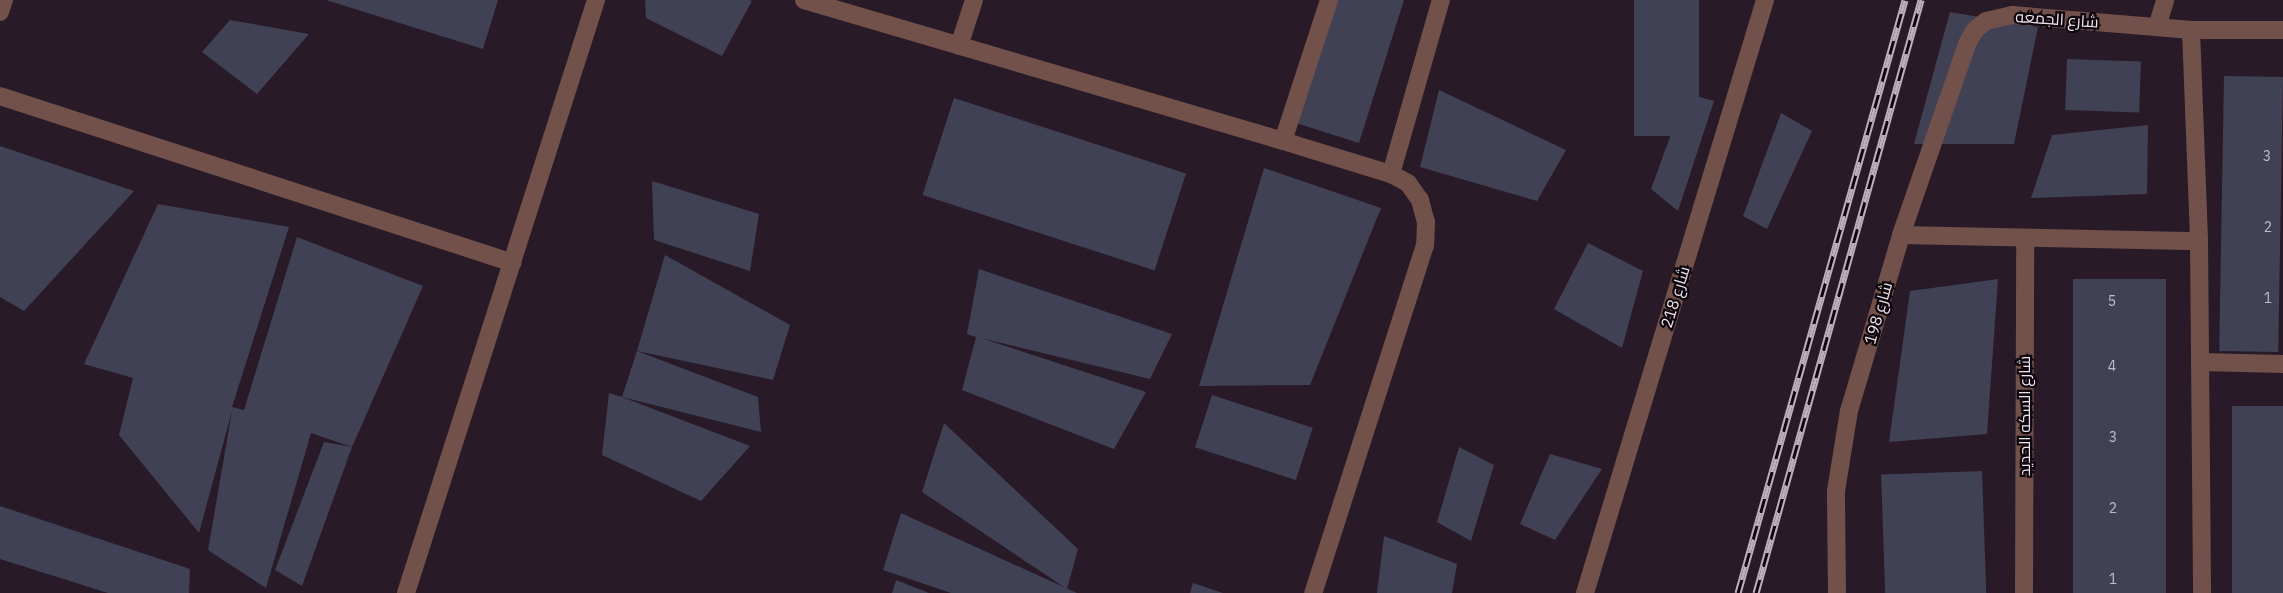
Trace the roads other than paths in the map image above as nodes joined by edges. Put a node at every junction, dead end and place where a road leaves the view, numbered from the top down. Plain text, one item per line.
1 (4, 0) edge
2 (596, 0) edge
3 (804, 0) edge
4 (974, 0) edge
5 (1329, 0) edge
6 (1441, 0) edge
7 (1764, 0) edge
8 (2165, 0) edge
9 (0, 12) edge
10 (2157, 27) junction
11 (2191, 30) junction
12 (2283, 30) edge
13 (1968, 42) joint
14 (959, 46) junction
15 (0, 96) edge
16 (1283, 141) junction
17 (1391, 174) junction
18 (1901, 235) junction
19 (2025, 238) junction
20 (2199, 241) junction
21 (513, 263) junction
22 (2200, 362) junction
23 (2283, 364) edge
24 (406, 593) edge
25 (1313, 593) edge
26 (1585, 593) edge
27 (1837, 593) edge
28 (2024, 593) edge
29 (2202, 593) edge

1 - 9 street
2 - 21 street
3 - 14 street
4 - 14 street
5 - 16 street
6 - 17 street
7 - 26 street, شارع 218
8 - 10 street
10 - 11 street, شارع الجمعه
10 - 13 street, شارع الجمعه
11 - 12 street, شارع الجمعه
11 - 20 street
13 - 18 street, شارع 198
14 - 16 street
15 - 21 street
16 - 17 street
17 - 25 street
18 - 19 street
18 - 27 street, شارع 198
19 - 20 street
19 - 28 street, شارع السكه الحديد
20 - 22 street
21 - 24 street
22 - 23 street
22 - 29 street

